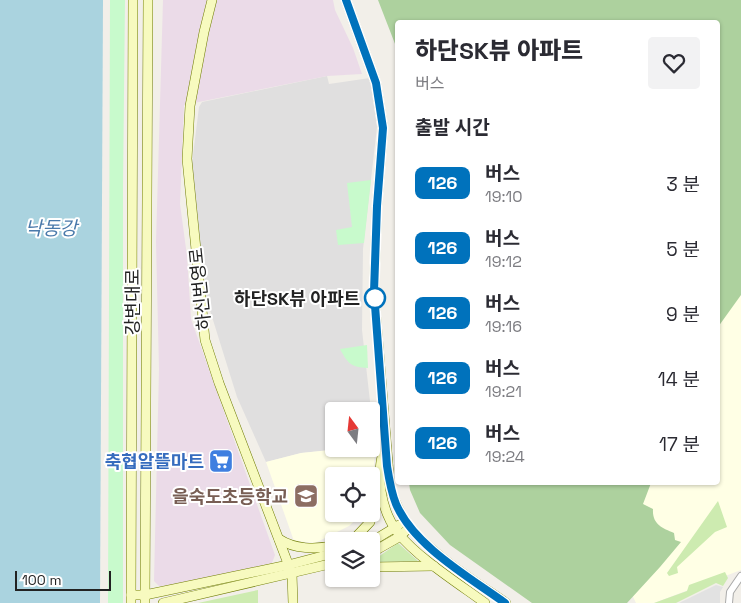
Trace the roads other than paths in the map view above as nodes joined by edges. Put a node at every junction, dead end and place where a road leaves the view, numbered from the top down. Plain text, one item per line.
1 (134, 0) edge
2 (148, 0) edge
3 (212, 0) edge
4 (346, 0) edge
5 (386, 441) junction
6 (380, 480) joint
7 (370, 522) edge
8 (408, 524) junction
9 (394, 527) junction
10 (361, 532) edge
11 (400, 535) junction
12 (380, 536) edge
13 (278, 539) junction
14 (325, 545) edge
15 (380, 547) edge
16 (325, 561) edge
17 (434, 566) junction
18 (380, 567) edge
19 (290, 570) junction
20 (741, 576) edge
21 (131, 599) edge
22 (145, 599) edge
23 (163, 603) edge
24 (292, 603) edge
25 (485, 603) edge
26 (506, 603) edge
27 (729, 603) edge

1 - 21 main road, 강변대로
2 - 22 main road, 강변대로
3 - 13 main road, 하신번영로
4 - 5 main road
5 - 6 main road
5 - 8 main road
6 - 9 main road
7 - 10 main road
8 - 9 main road
8 - 11 main road
8 - 26 main road
9 - 11 main road
9 - 12 main road
11 - 15 main road
11 - 17 main road
13 - 14 main road
13 - 19 main road, 하신번영로
16 - 19 main road
17 - 18 main road
17 - 25 main road
19 - 22 main road
19 - 23 main road
19 - 24 main road, 하신번영로
20 - 27 street
21 - 22 main road

